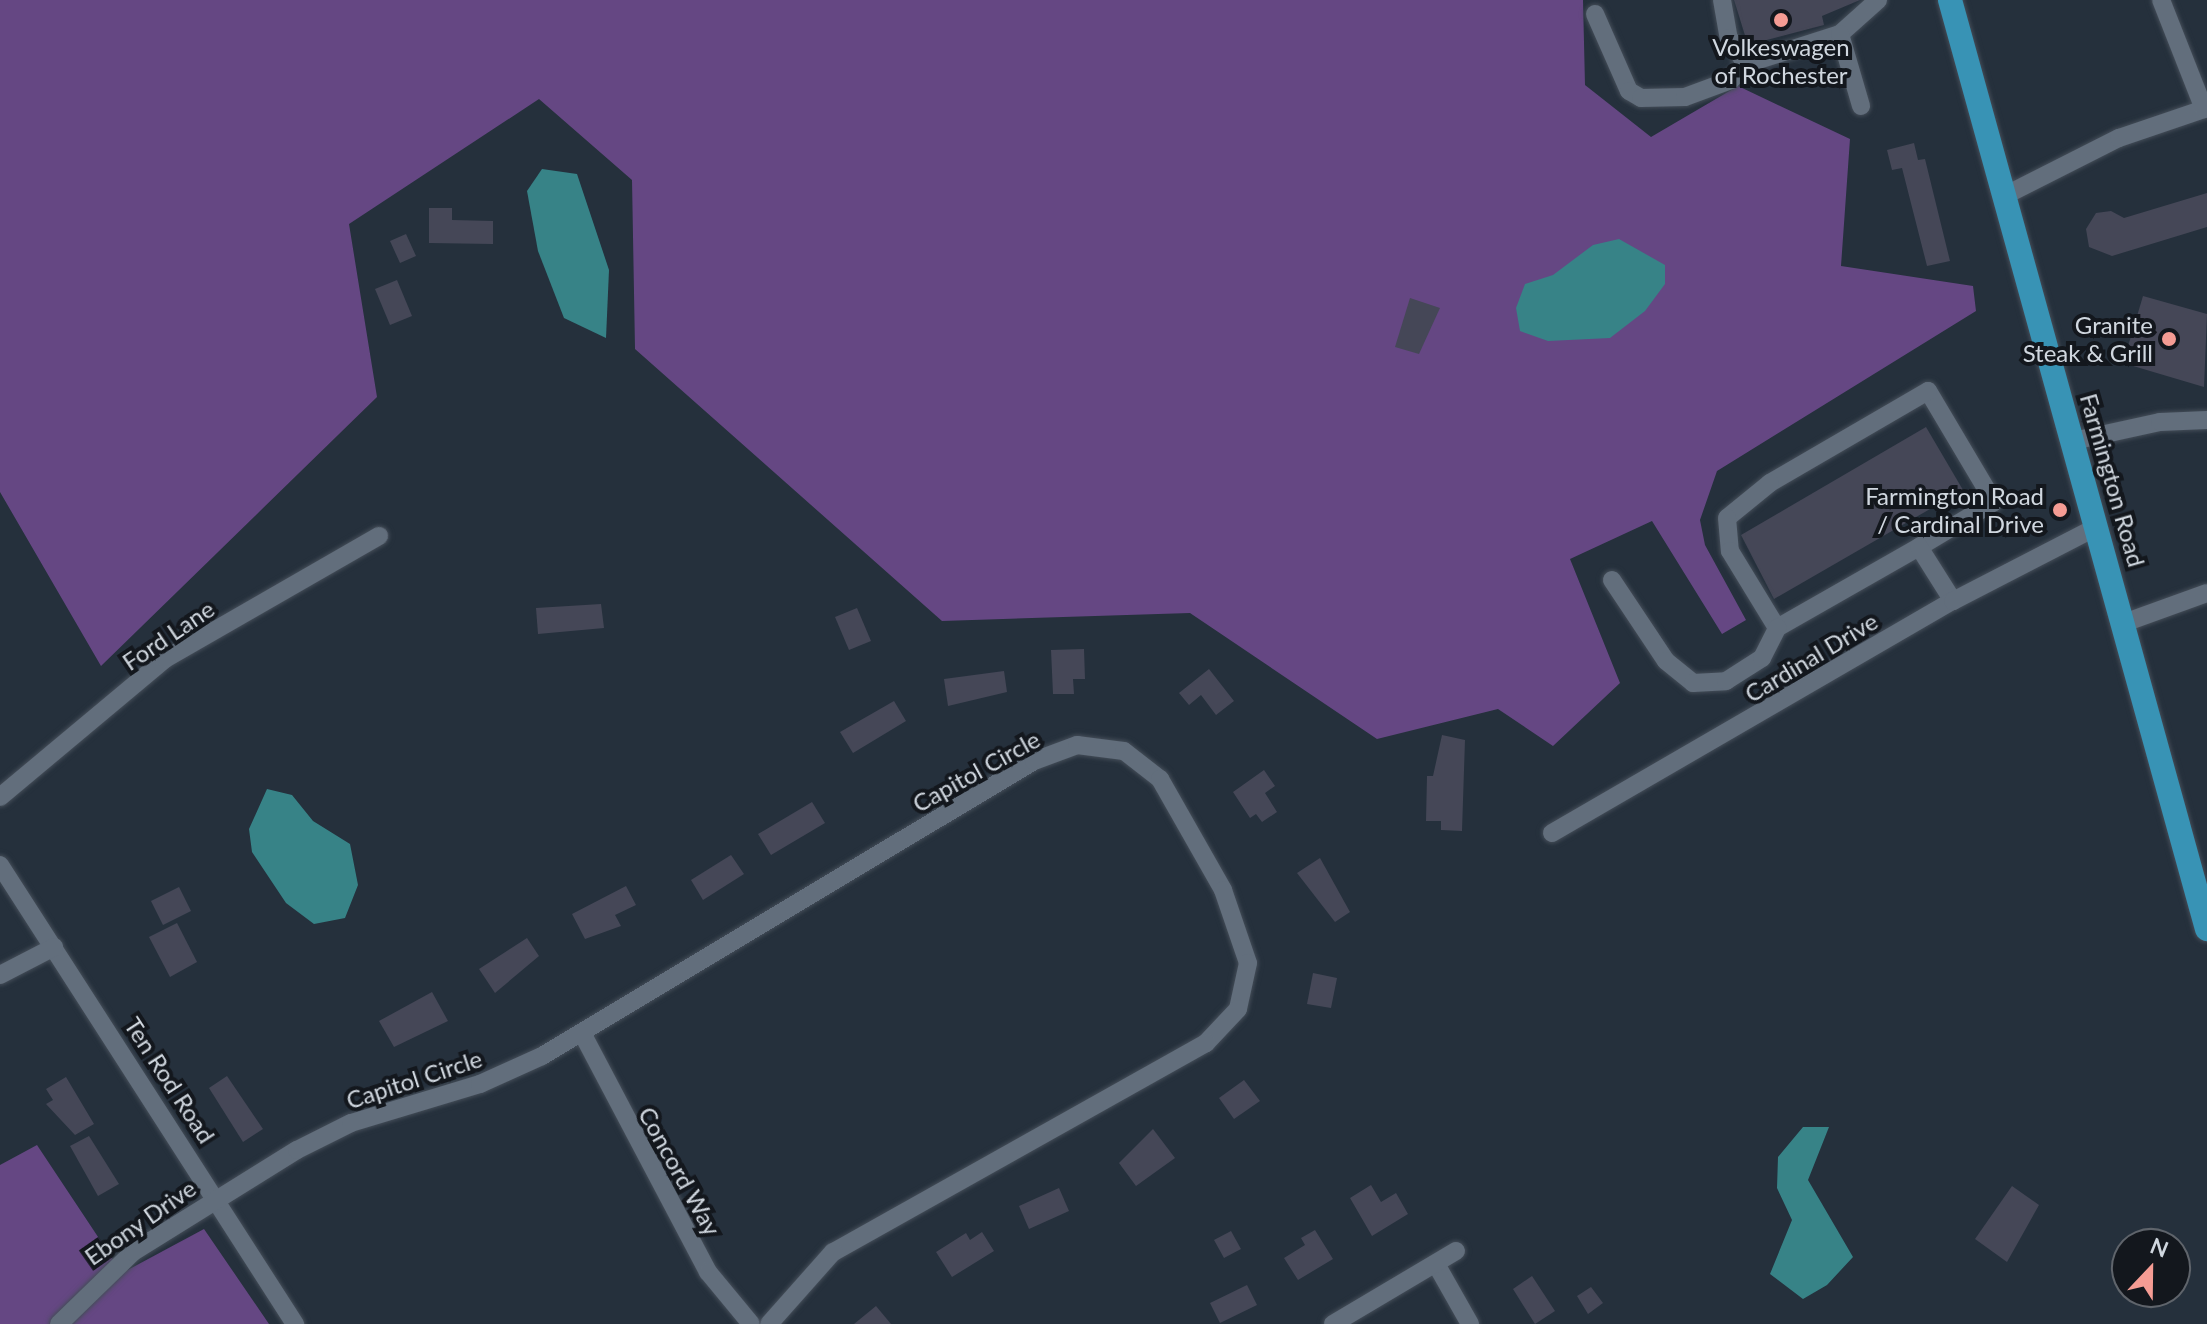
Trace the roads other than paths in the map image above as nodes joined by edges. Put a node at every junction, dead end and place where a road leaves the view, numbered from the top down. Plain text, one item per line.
1 (1722, 0) edge
2 (1950, 0) edge
3 (2161, 0) edge
4 (1872, 2) edge
5 (1595, 14) dead end
6 (1840, 34) junction
7 (1746, 64) junction
8 (1861, 106) dead end
9 (2004, 196) junction
10 (2207, 420) edge
11 (2073, 441) junction
12 (2098, 526) junction
13 (379, 536) dead end
14 (1919, 547) junction
15 (1612, 580) dead end
16 (2207, 593) edge
17 (1953, 601) junction
18 (2124, 623) junction
19 (1777, 628) junction
20 (0, 797) edge
21 (1552, 833) dead end
22 (0, 865) edge
23 (2207, 929) edge
24 (54, 947) junction
25 (0, 975) edge
26 (582, 1033) junction
27 (218, 1197) junction
28 (1456, 1251) dead end
29 (1436, 1264) junction
30 (59, 1324) edge
31 (295, 1324) edge
32 (751, 1324) edge
33 (769, 1324) edge
34 (1333, 1324) edge
35 (1470, 1324) edge

1 - 7 street
2 - 9 highway, Farmington Road
3 - 9 street
4 - 6 street
5 - 7 street
6 - 7 street
6 - 8 street
9 - 11 highway, Farmington Road
10 - 11 street
11 - 12 highway, Farmington Road
12 - 17 street, Cardinal Drive
12 - 18 highway, Farmington Road
13 - 20 street, Ford Lane
14 - 17 street
14 - 19 street
14 - 19 street
15 - 19 street
16 - 18 street
17 - 21 street, Cardinal Drive
18 - 23 highway, Farmington Road
22 - 24 street, Ten Rod Road
24 - 25 street
24 - 27 street, Ten Rod Road
26 - 27 street, Capitol Circle
26 - 32 street, Concord Way
26 - 33 street, Capitol Circle
27 - 30 street, Ebony Drive
27 - 31 street, Ten Rod Road
28 - 29 street
29 - 34 street
29 - 35 street

